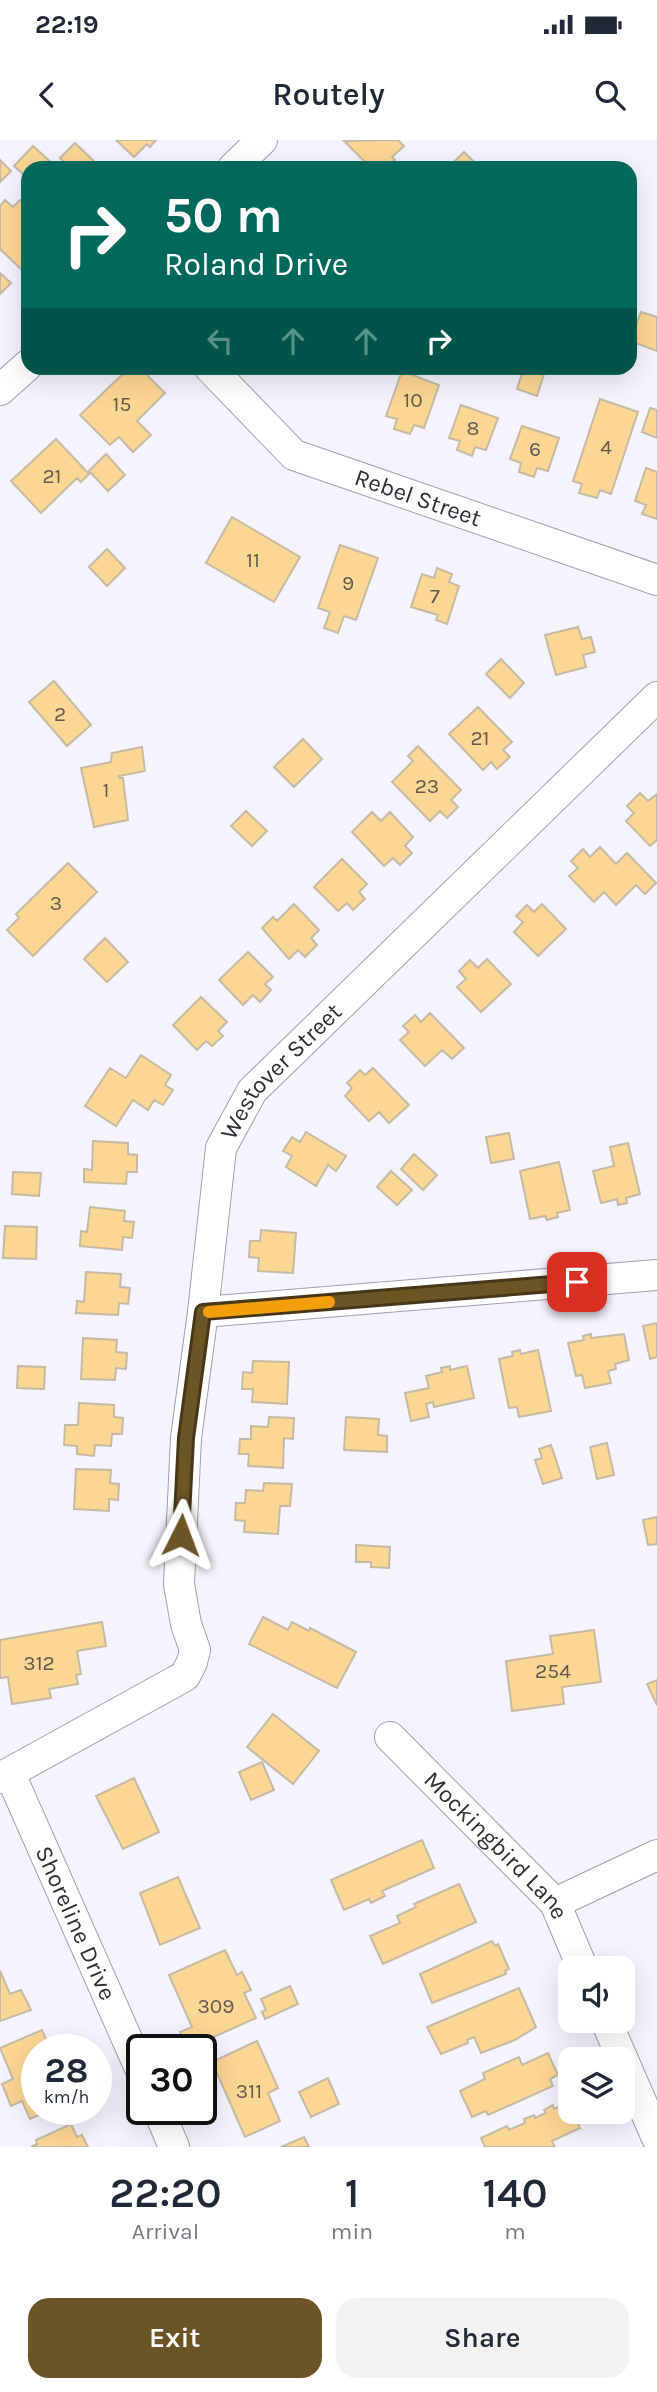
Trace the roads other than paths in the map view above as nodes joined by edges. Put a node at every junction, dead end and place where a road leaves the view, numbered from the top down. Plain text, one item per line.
1 (261, 140) edge
2 (240, 161) edge
3 (21, 371) edge
4 (217, 375) edge
5 (0, 390) edge
6 (657, 580) edge
7 (657, 697) edge
8 (657, 1275) edge
9 (203, 1312) junction
10 (390, 1737) dead end
11 (5, 1776) edge
12 (657, 1855) edge
13 (555, 1903) junction
14 (577, 1956) edge
15 (126, 2038) edge
16 (635, 2088) edge
17 (165, 2125) edge
18 (657, 2138) edge
19 (174, 2147) edge

1 - 2 street
3 - 5 street
4 - 6 street, Rebel Street
7 - 9 street, Westover Street
8 - 9 street
9 - 11 street, Westover Street
10 - 13 street, Mockingbird Lane
11 - 15 street, Shoreline Drive
12 - 13 street
13 - 14 street, Mockingbird Lane
16 - 18 street
17 - 19 street

